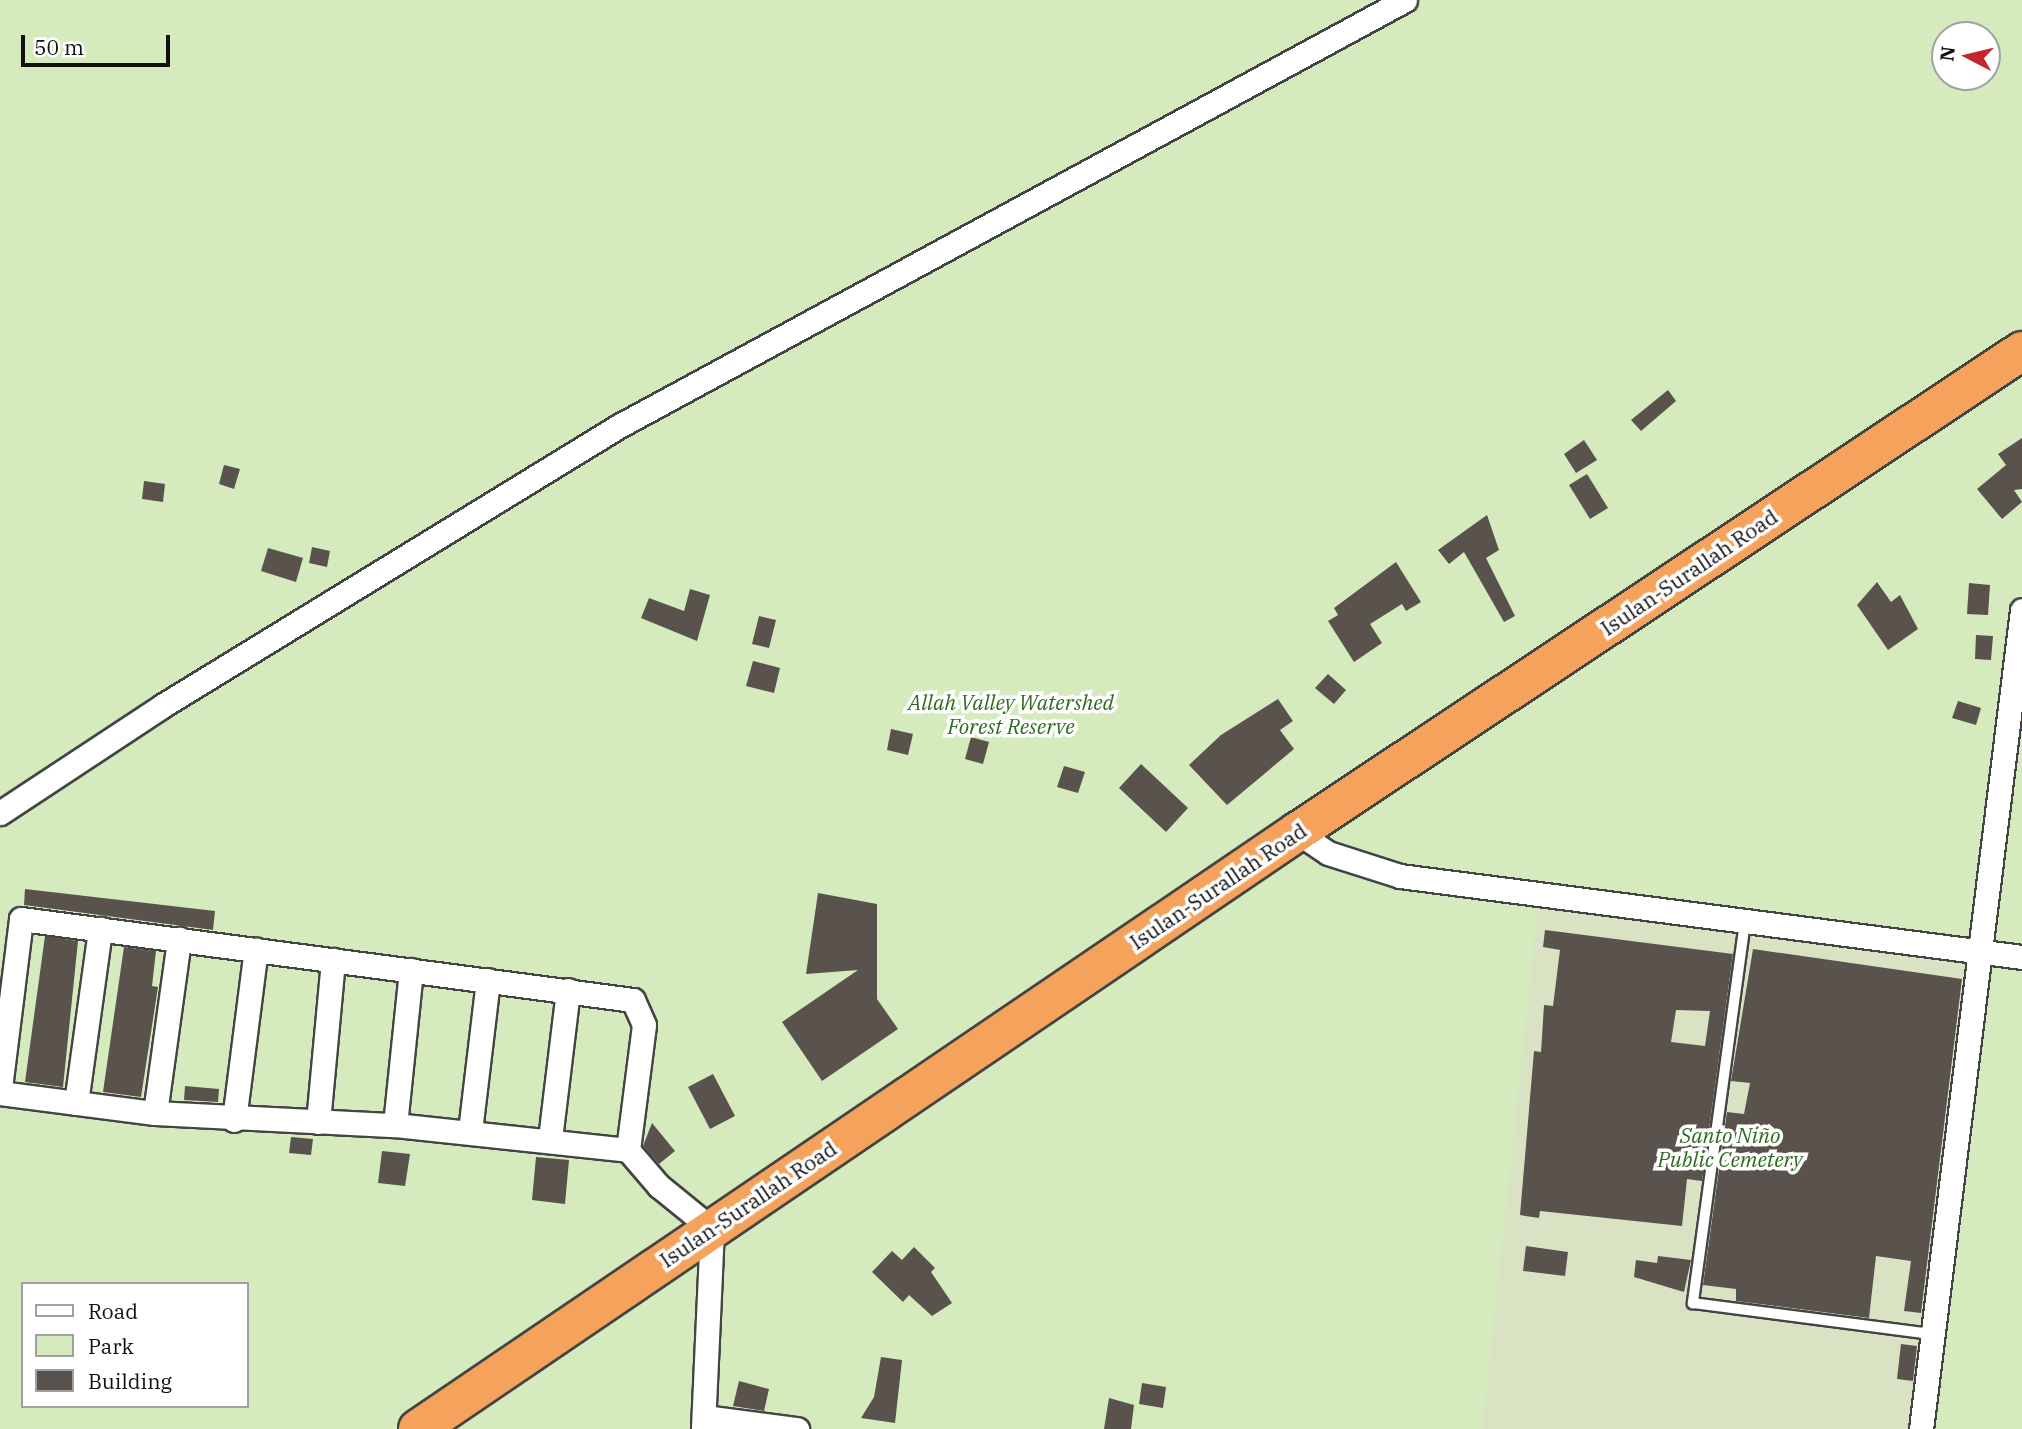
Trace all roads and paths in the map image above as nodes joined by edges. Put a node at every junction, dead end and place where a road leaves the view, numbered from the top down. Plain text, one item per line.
1 (1405, 0) edge
2 (2022, 351) edge
3 (2022, 610) edge
4 (0, 813) edge
5 (1297, 832) junction
6 (1745, 922) junction
7 (100, 929) junction
8 (180, 939) junction
9 (256, 950) junction
10 (1977, 951) junction
11 (2022, 957) edge
12 (333, 960) junction
13 (411, 970) junction
14 (488, 980) junction
15 (568, 990) junction
16 (0, 1090) edge
17 (76, 1103) junction
18 (156, 1113) junction
19 (234, 1120) junction
20 (318, 1122) junction
21 (395, 1125) junction
22 (470, 1131) junction
23 (551, 1139) junction
24 (628, 1150) junction
25 (712, 1228) junction
26 (1931, 1334) junction
27 (703, 1423) edge
28 (418, 1429) edge
29 (797, 1429) edge
30 (1921, 1429) edge

1 - 4 street
2 - 5 highway, Isulan-Surallah Road
3 - 10 street
5 - 6 street
5 - 25 highway, Isulan-Surallah Road
6 - 10 street
6 - 26 lane
7 - 8 street
7 - 16 street
7 - 17 street
8 - 9 street
8 - 18 street
9 - 12 street
9 - 19 street
10 - 11 street
10 - 26 street
12 - 13 street
12 - 20 street
13 - 14 street
13 - 21 street
14 - 15 street
14 - 22 street
15 - 23 street
15 - 24 street
16 - 17 street
17 - 18 street
18 - 19 street
19 - 20 street
20 - 21 street
21 - 22 street
22 - 23 street
23 - 24 street
24 - 25 street
25 - 27 street
25 - 28 highway, Isulan-Surallah Road
26 - 30 street
27 - 29 street

